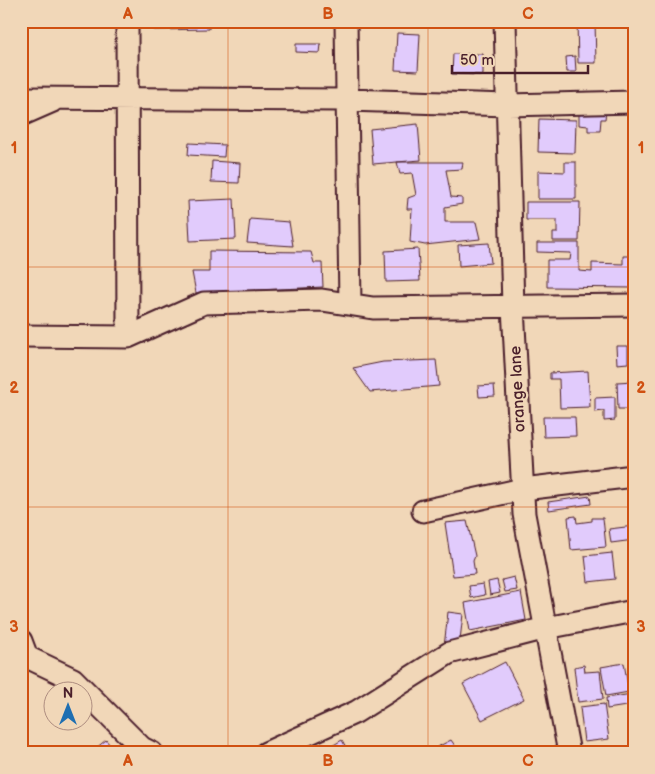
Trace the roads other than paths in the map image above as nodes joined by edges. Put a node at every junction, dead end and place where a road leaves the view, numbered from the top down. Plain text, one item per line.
1 (127, 21) edge
2 (346, 21) edge
3 (506, 21) edge
4 (21, 98) edge
5 (59, 98) junction
6 (127, 99) junction
7 (347, 100) junction
8 (634, 102) edge
9 (508, 105) junction
10 (21, 115) edge
11 (350, 304) junction
12 (634, 305) edge
13 (513, 307) junction
14 (21, 336) edge
15 (128, 337) junction
16 (634, 476) edge
17 (523, 489) junction
18 (423, 511) dead end
19 (634, 611) edge
20 (546, 628) junction
21 (23, 653) edge
22 (152, 753) edge
23 (266, 753) edge
24 (569, 753) edge

1 - 6 street
2 - 7 street
3 - 9 street, orange lane
4 - 5 street
5 - 6 street
5 - 10 street
6 - 7 street
6 - 15 street
7 - 9 street
7 - 11 street
8 - 9 street
9 - 13 street, orange lane
11 - 13 street
11 - 15 street
12 - 13 street
13 - 17 street, orange lane
14 - 15 street
16 - 17 street
17 - 18 street
17 - 20 street, orange lane
19 - 20 street
20 - 23 street
20 - 24 street, orange lane
21 - 22 street

